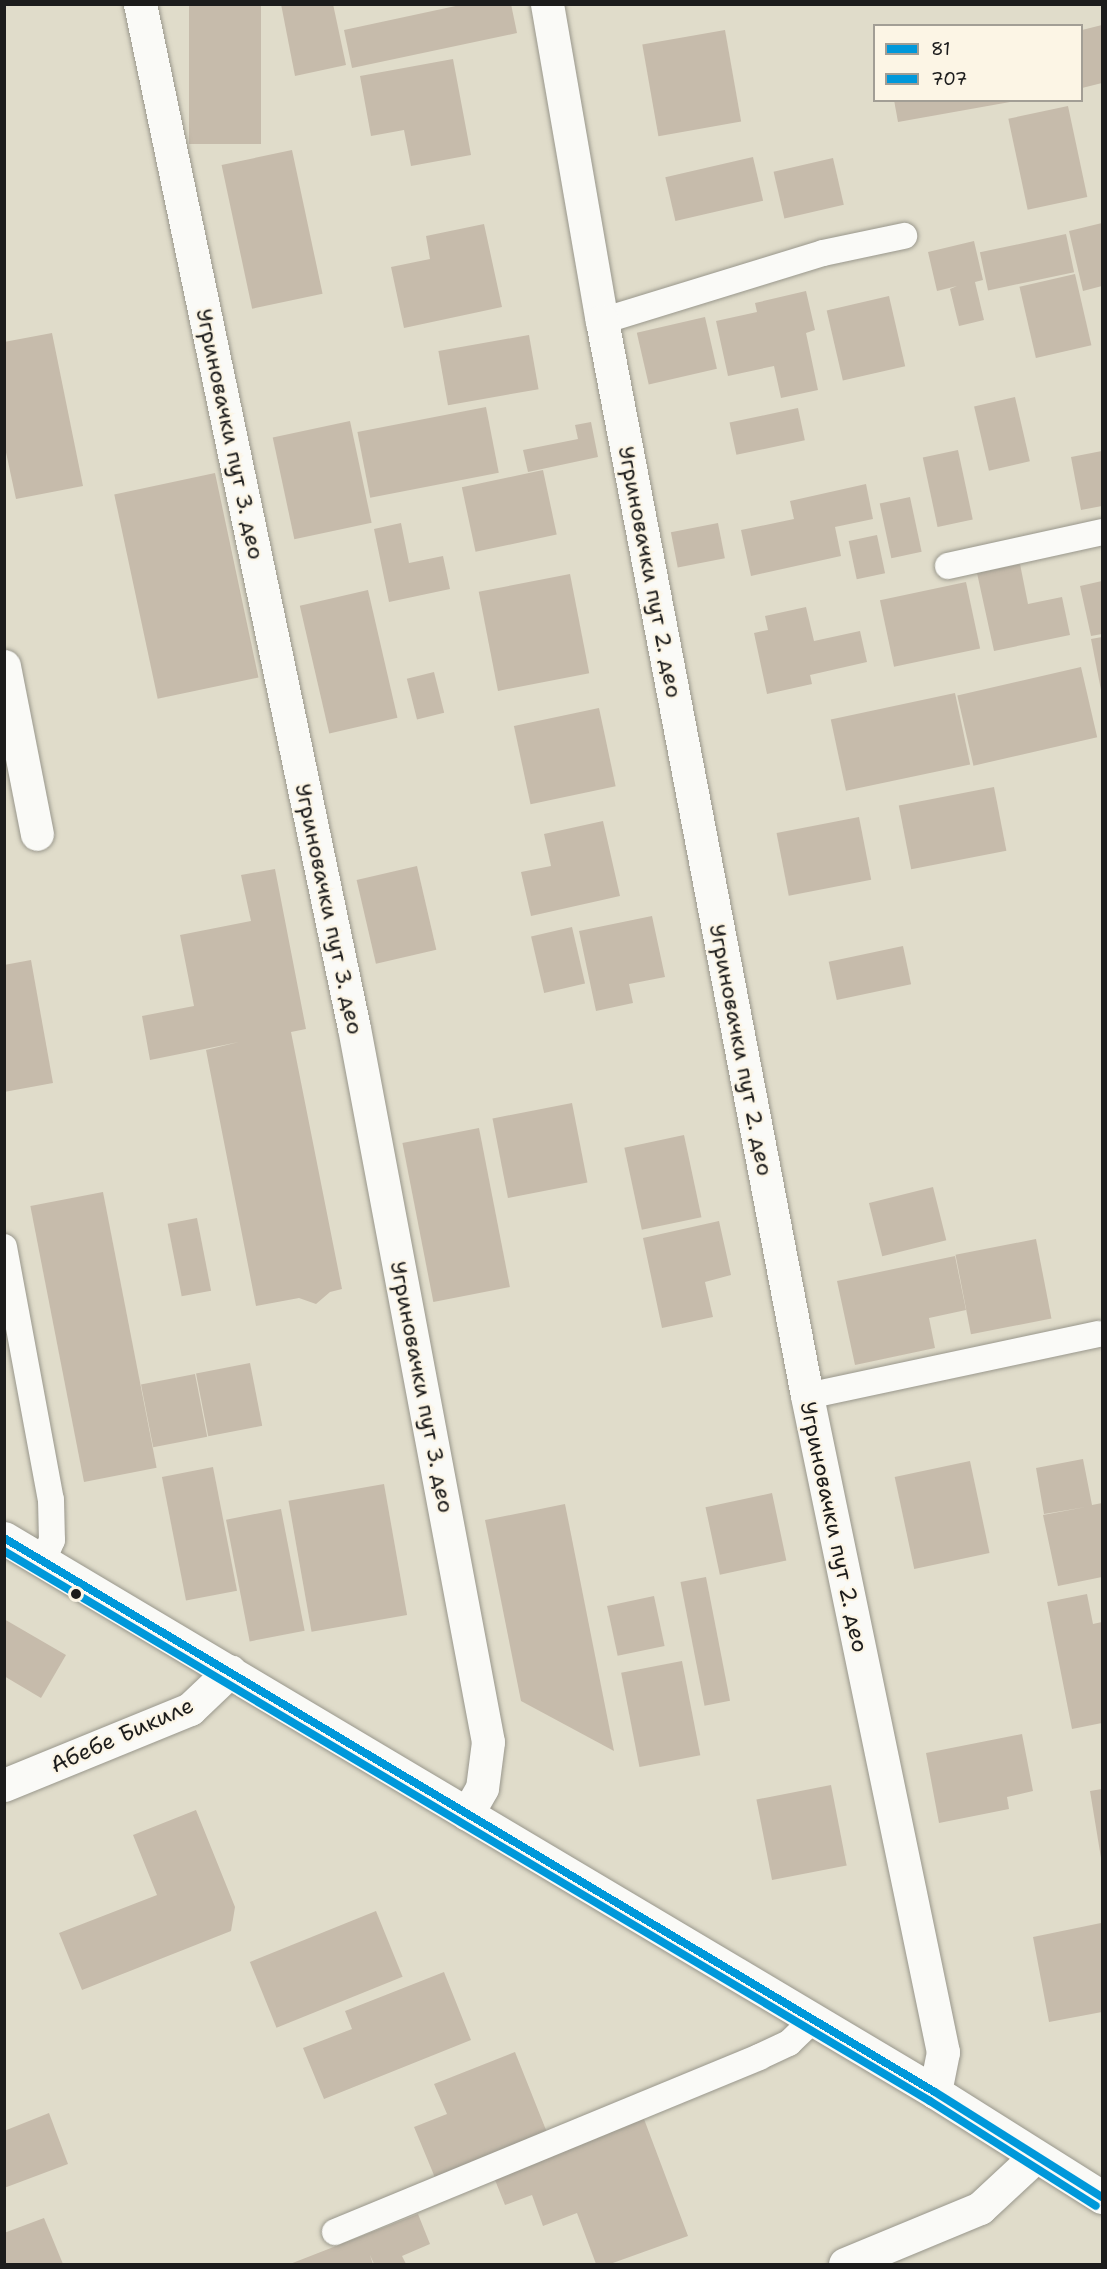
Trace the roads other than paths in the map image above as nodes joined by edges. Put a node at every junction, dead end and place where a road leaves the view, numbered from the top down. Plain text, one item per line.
1 (140, 4) edge
2 (547, 4) edge
3 (904, 236) dead end
4 (602, 321) junction
5 (1102, 532) edge
6 (948, 566) dead end
7 (4, 666) edge
8 (37, 834) dead end
9 (4, 1247) edge
10 (1098, 1334) dead end
11 (807, 1396) junction
12 (4, 1538) edge
13 (43, 1560) junction
14 (230, 1671) junction
15 (4, 1785) edge
16 (467, 1814) junction
17 (812, 2021) junction
18 (935, 2092) junction
19 (1036, 2156) junction
20 (1102, 2197) edge
21 (335, 2232) dead end
22 (845, 2265) edge

1 - 16 street, Угриновачки пут 3. део
2 - 4 street, Угриновачки пут 2. део
3 - 4 lane
4 - 11 street, Угриновачки пут 2. део
5 - 6 lane
7 - 8 street
9 - 13 lane
10 - 11 lane
11 - 18 street, Угриновачки пут 2. део
12 - 13 street
13 - 14 street
14 - 15 street, Абебе Бикиле
14 - 16 street
16 - 17 street
17 - 18 street
17 - 21 lane
18 - 19 street
19 - 20 street
19 - 22 street

